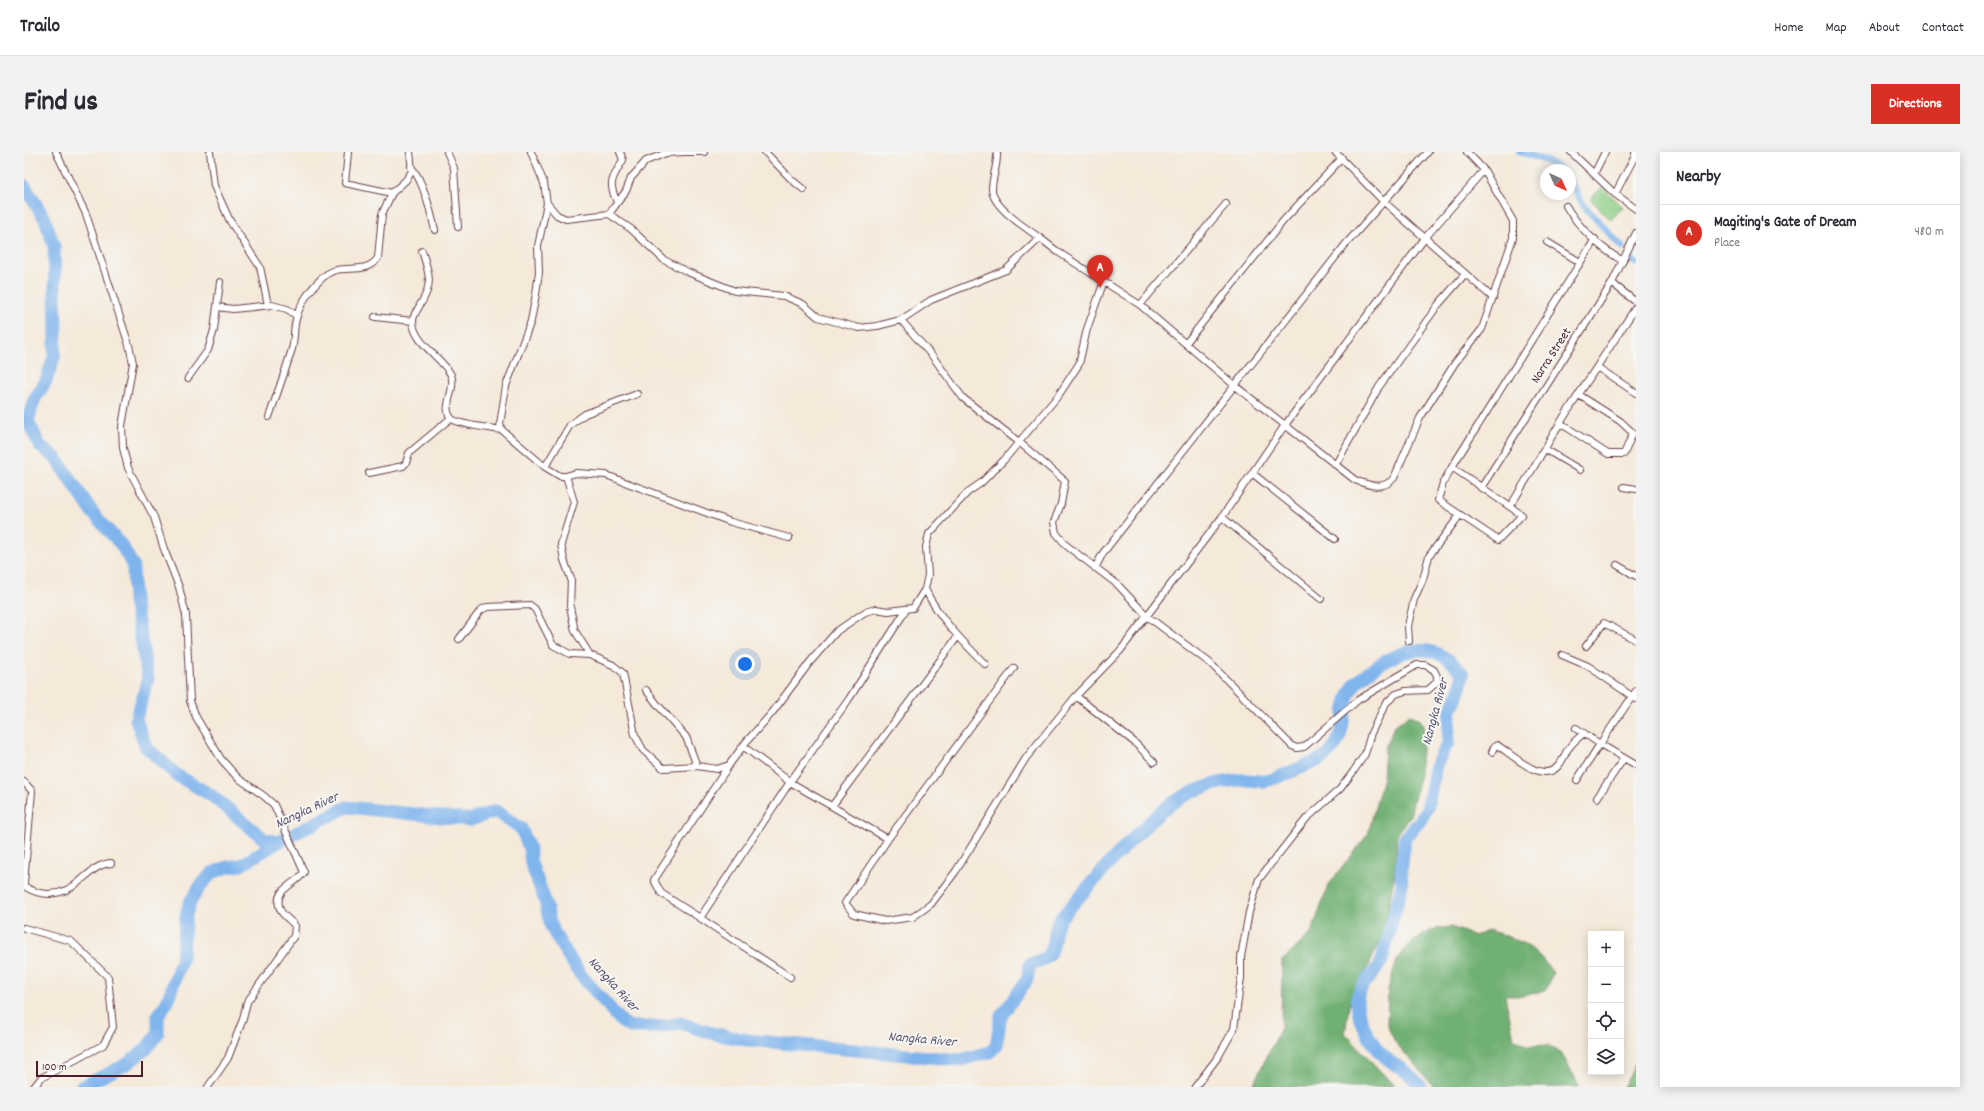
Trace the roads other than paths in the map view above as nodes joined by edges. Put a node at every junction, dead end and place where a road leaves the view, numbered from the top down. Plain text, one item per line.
1 (56, 152) edge
2 (210, 152) edge
3 (348, 152) edge
4 (410, 152) edge
5 (447, 152) edge
6 (531, 152) edge
7 (620, 152) edge
8 (684, 152) edge
9 (704, 152) edge
10 (765, 152) edge
11 (997, 152) edge
12 (1428, 152) edge
13 (1467, 152) edge
14 (1571, 152) edge
15 (1605, 152) edge
16 (1635, 152) edge
17 (1339, 154) edge
18 (412, 167) junction
19 (1484, 170) junction
20 (1594, 174) junction
21 (804, 189) dead end
22 (392, 193) junction
23 (1615, 194) junction
24 (1383, 201) junction
25 (617, 202) junction
26 (547, 203) junction
27 (1226, 204) dead end
28 (1566, 206) dead end
29 (1636, 209) edge
30 (609, 214) junction
31 (458, 227) dead end
32 (435, 230) dead end
33 (1636, 233) edge
34 (1040, 238) junction
35 (1425, 238) junction
36 (1595, 239) junction
37 (1634, 241) edge
38 (1547, 242) dead end
39 (422, 251) dead end
40 (1623, 261) junction
41 (1580, 262) junction
42 (1465, 274) junction
43 (220, 282) dead end
44 (1104, 282) junction
45 (1612, 283) junction
46 (1493, 298) junction
47 (1636, 302) edge
48 (1140, 305) junction
49 (268, 306) junction
50 (217, 307) junction
51 (1636, 307) edge
52 (297, 316) junction
53 (375, 317) dead end
54 (412, 320) junction
55 (901, 320) junction
56 (1186, 343) junction
57 (1597, 367) junction
58 (188, 378) dead end
59 (1234, 385) junction
60 (1636, 393) edge
61 (637, 394) dead end
62 (1579, 395) junction
63 (269, 416) dead end
64 (451, 418) junction
65 (1560, 423) junction
66 (1285, 425) junction
67 (502, 430) junction
68 (1019, 442) junction
69 (1545, 449) junction
70 (1336, 464) junction
71 (545, 467) junction
72 (1452, 467) junction
73 (1580, 470) dead end
74 (369, 473) dead end
75 (1252, 473) junction
76 (566, 476) junction
77 (1624, 487) dead end
78 (1481, 488) junction
79 (1636, 488) edge
80 (1510, 507) junction
81 (1460, 515) junction
82 (1222, 517) junction
83 (789, 538) dead end
84 (1335, 539) dead end
85 (1617, 565) dead end
86 (1095, 568) junction
87 (1636, 576) edge
88 (925, 588) junction
89 (1321, 599) dead end
90 (906, 610) junction
91 (1147, 616) junction
92 (958, 636) junction
93 (459, 639) dead end
94 (1636, 640) edge
95 (1409, 641) dead end
96 (1586, 646) dead end
97 (590, 655) junction
98 (1562, 655) dead end
99 (985, 664) dead end
100 (1014, 668) dead end
101 (646, 690) dead end
102 (1636, 690) edge
103 (1076, 696) junction
104 (1634, 698) edge
105 (1576, 728) dead end
106 (1584, 733) junction
107 (1600, 744) junction
108 (743, 746) junction
109 (1492, 752) dead end
110 (1624, 758) junction
111 (1154, 762) dead end
112 (729, 765) junction
113 (1636, 765) edge
114 (697, 766) junction
115 (1578, 780) dead end
116 (24, 782) edge
117 (790, 782) junction
118 (1597, 798) dead end
119 (832, 806) junction
120 (888, 839) junction
121 (111, 863) dead end
122 (24, 883) edge
123 (24, 886) edge
124 (700, 918) junction
125 (24, 928) edge
126 (790, 977) dead end
127 (34, 1087) edge
128 (208, 1087) edge
129 (1195, 1087) edge

1 - 128 street
2 - 49 street
3 - 22 street
4 - 18 street
5 - 31 street
6 - 26 street
7 - 25 street
8 - 9 street
8 - 25 street
10 - 21 street
11 - 34 street
12 - 24 street
13 - 19 street
14 - 20 street
15 - 20 street
16 - 23 street
17 - 24 street
17 - 56 street
18 - 22 street
18 - 32 street
19 - 35 street
19 - 46 street
20 - 23 street
22 - 52 street
23 - 29 street
24 - 35 street
24 - 59 street
25 - 30 street
26 - 30 street
26 - 67 street
27 - 48 street
28 - 36 street
30 - 55 street
33 - 37 street, Narra Street
34 - 44 street
34 - 55 street
35 - 42 street
35 - 66 street
36 - 40 street
36 - 41 street
37 - 40 street, Narra Street
38 - 41 street
39 - 54 street
40 - 45 street, Narra Street
41 - 72 street
42 - 46 street
42 - 70 street
43 - 50 street
44 - 48 street
44 - 68 street
45 - 47 street
45 - 78 street, Narra Street
46 - 70 street
48 - 56 street
49 - 50 street
49 - 52 street
50 - 58 street
51 - 57 street
52 - 63 street
53 - 54 street
54 - 64 street
55 - 68 street
56 - 59 street
57 - 60 street
57 - 62 street
59 - 66 street
59 - 86 street
61 - 71 street
62 - 65 street
62 - 65 street
64 - 67 street
64 - 74 street
65 - 69 street
66 - 70 street
66 - 75 street
67 - 71 street
68 - 86 street
68 - 88 street
69 - 73 street
69 - 80 street
71 - 76 street
72 - 78 street
72 - 81 street
75 - 82 street
75 - 84 street
76 - 83 street
76 - 97 street
77 - 79 street
78 - 80 street
80 - 81 street
81 - 95 street
82 - 89 street
82 - 91 street
85 - 87 street
86 - 91 street
88 - 90 street
88 - 92 street
90 - 108 street
90 - 117 street
91 - 103 street
91 - 129 street
92 - 99 street
92 - 119 street
93 - 97 street
94 - 96 street
97 - 114 street
98 - 104 street
100 - 120 street
101 - 114 street
102 - 104 street
103 - 111 street
103 - 120 street
104 - 107 street
105 - 106 street
106 - 107 street
106 - 109 street
107 - 110 street
107 - 115 street
108 - 112 street
108 - 117 street
110 - 113 street
110 - 118 street
112 - 114 street
112 - 124 street
116 - 122 street
117 - 119 street
117 - 124 street
119 - 120 street
121 - 123 street
124 - 126 street
125 - 127 street

